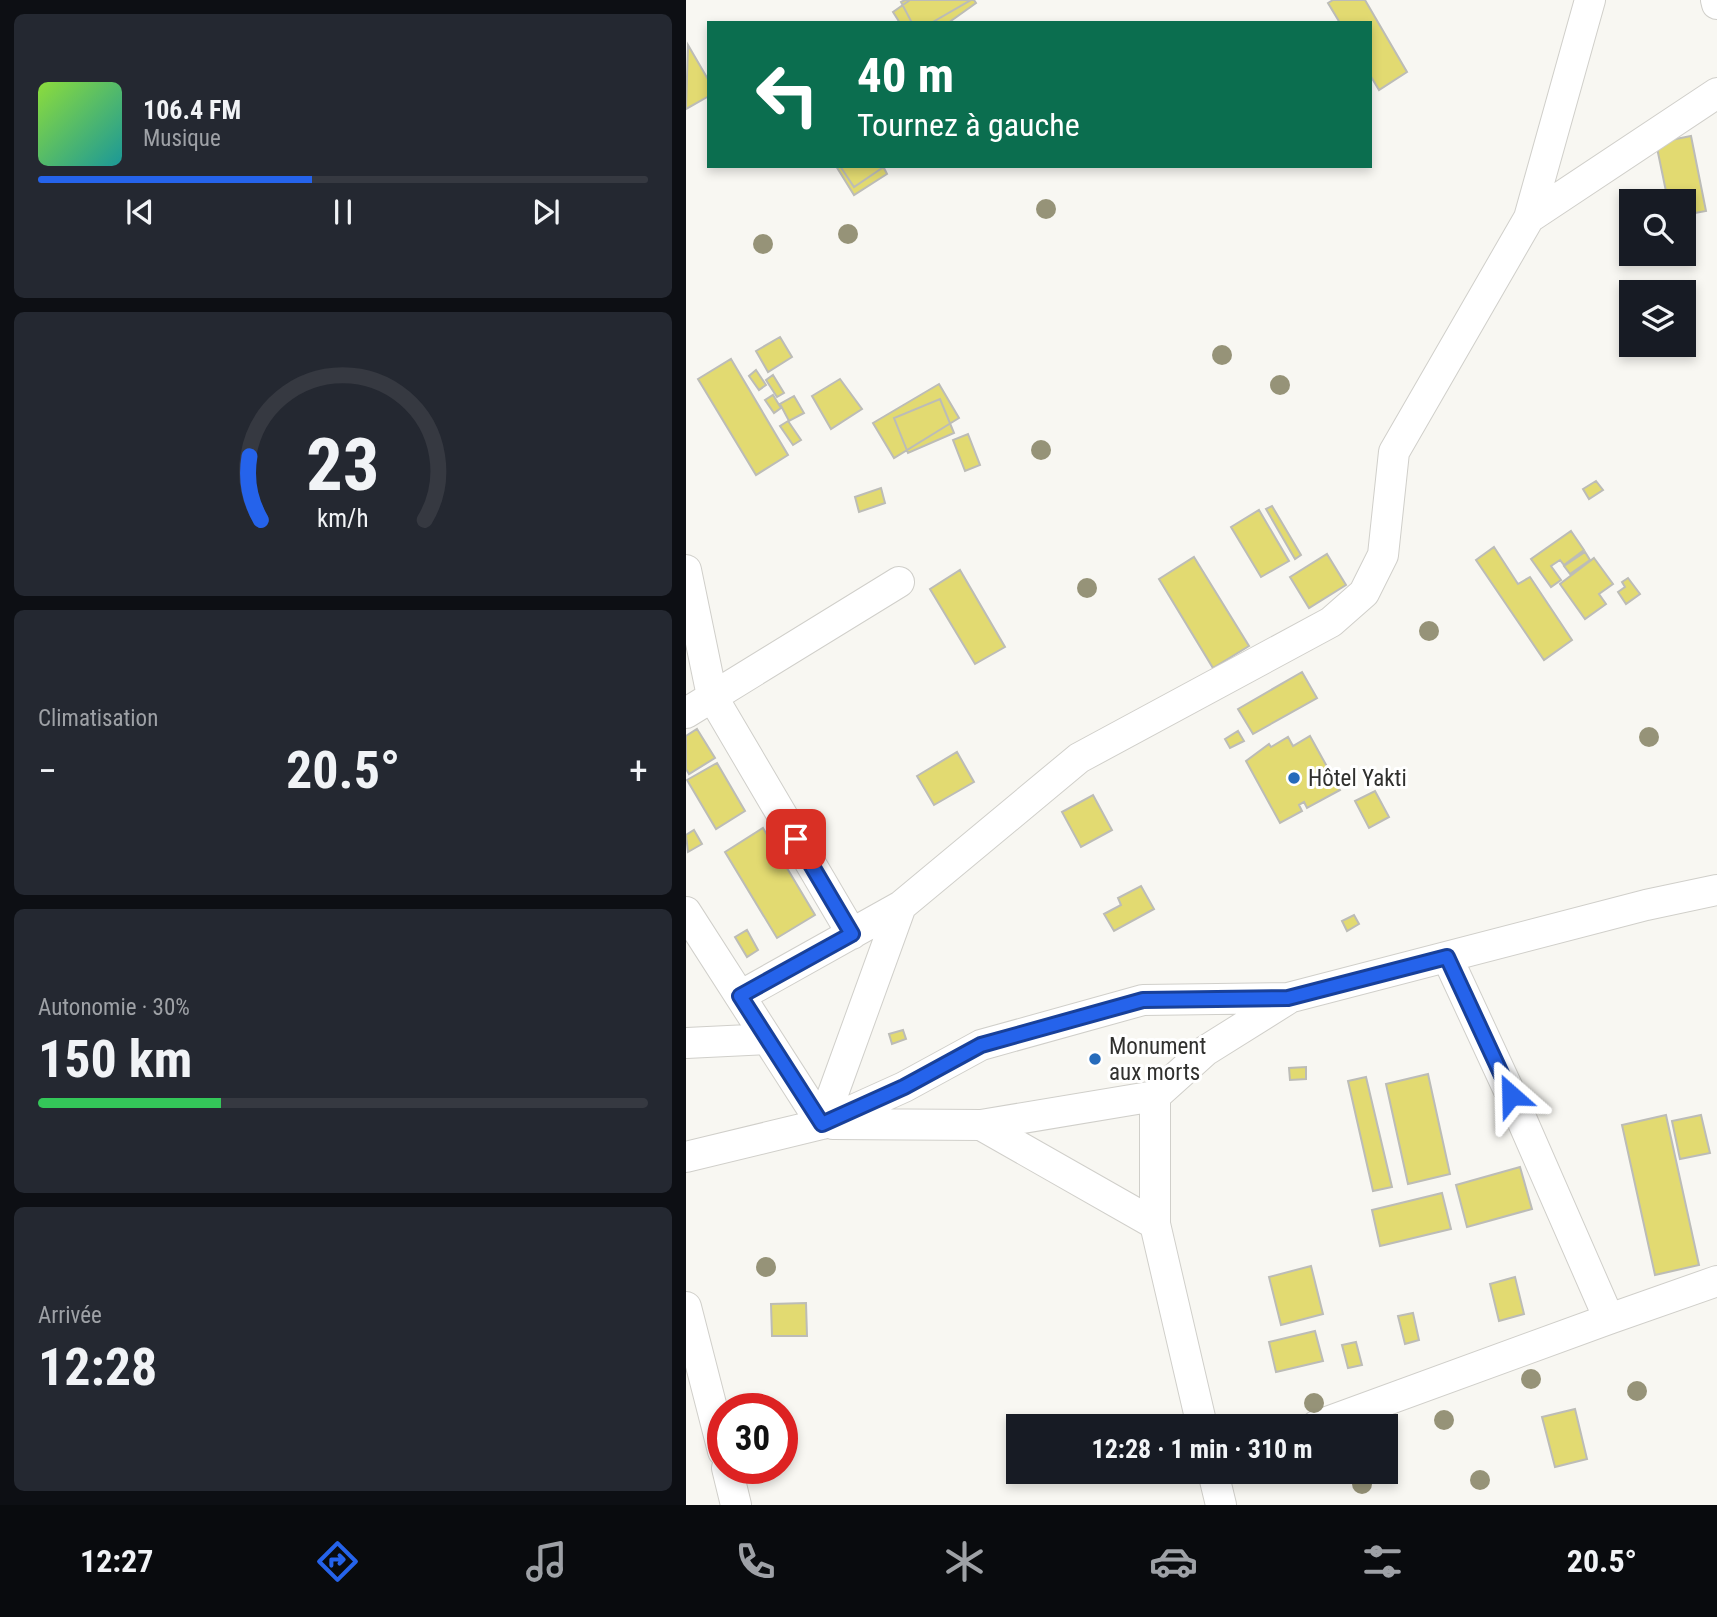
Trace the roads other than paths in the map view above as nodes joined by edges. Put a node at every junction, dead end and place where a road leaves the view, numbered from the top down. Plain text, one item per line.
1 (1590, 0) edge
2 (1717, 93) edge
3 (1528, 218) junction
4 (686, 570) edge
5 (899, 582) dead end
6 (712, 696) junction
7 (686, 713) edge
8 (1717, 890) edge
9 (901, 906) junction
10 (686, 912) edge
11 (852, 934) junction
12 (1447, 957) junction
13 (740, 996) junction
14 (1288, 998) junction
15 (767, 1039) junction
16 (686, 1043) edge
17 (1155, 1096) junction
18 (822, 1124) junction
19 (981, 1125) junction
20 (686, 1157) edge
21 (1155, 1224) junction
22 (1717, 1282) edge
23 (686, 1307) edge
24 (1609, 1319) junction
25 (708, 1393) edge
26 (1199, 1414) edge
27 (1349, 1414) edge
28 (731, 1484) edge
29 (1216, 1484) edge
30 (736, 1505) edge
31 (1221, 1505) edge

1 - 3 street
2 - 3 street
3 - 9 street
4 - 6 street
5 - 6 street
6 - 7 street
6 - 11 street
8 - 12 street
9 - 11 street
9 - 18 street
10 - 13 street
11 - 13 street
12 - 14 street
12 - 24 street
13 - 15 street
14 - 17 street
14 - 18 street
15 - 16 street
15 - 18 street
17 - 19 street
17 - 21 street
18 - 19 street
18 - 20 street
19 - 21 street
21 - 26 street
22 - 24 street
23 - 25 street
24 - 27 street
28 - 30 street
29 - 31 street

